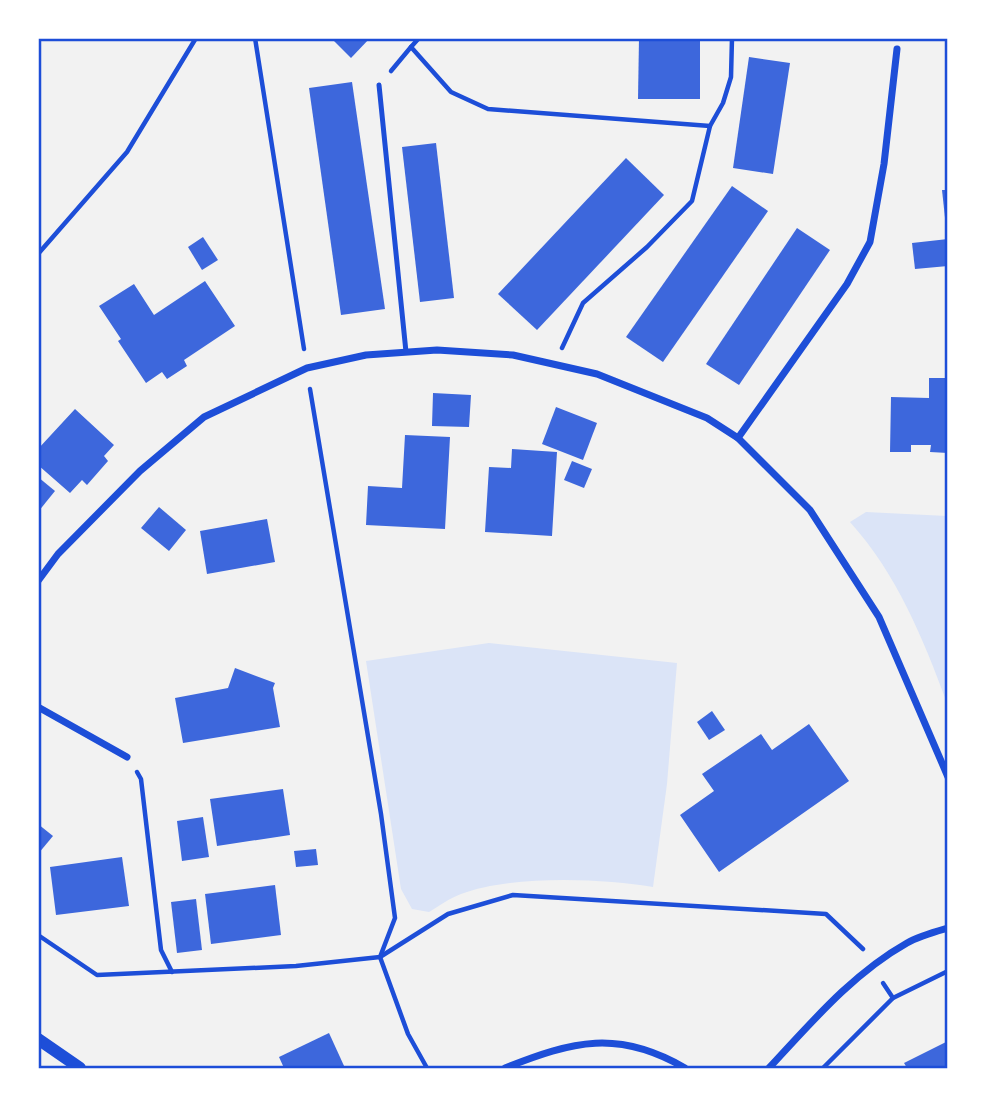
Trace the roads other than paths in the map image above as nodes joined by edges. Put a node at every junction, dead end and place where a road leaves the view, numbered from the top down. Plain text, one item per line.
1 (897, 49) dead end
2 (379, 85) road end
3 (406, 352) junction
4 (738, 438) junction
5 (38, 581) edge
6 (38, 707) edge
7 (127, 757) road end
8 (947, 777) edge
9 (947, 928) edge
10 (38, 1039) edge
11 (80, 1069) edge
12 (505, 1069) edge
13 (685, 1069) edge
14 (769, 1069) edge

1 - 4 street
2 - 3 lane
3 - 4 street
3 - 5 street
4 - 8 street
6 - 7 street
9 - 14 street
10 - 11 street
12 - 13 street

